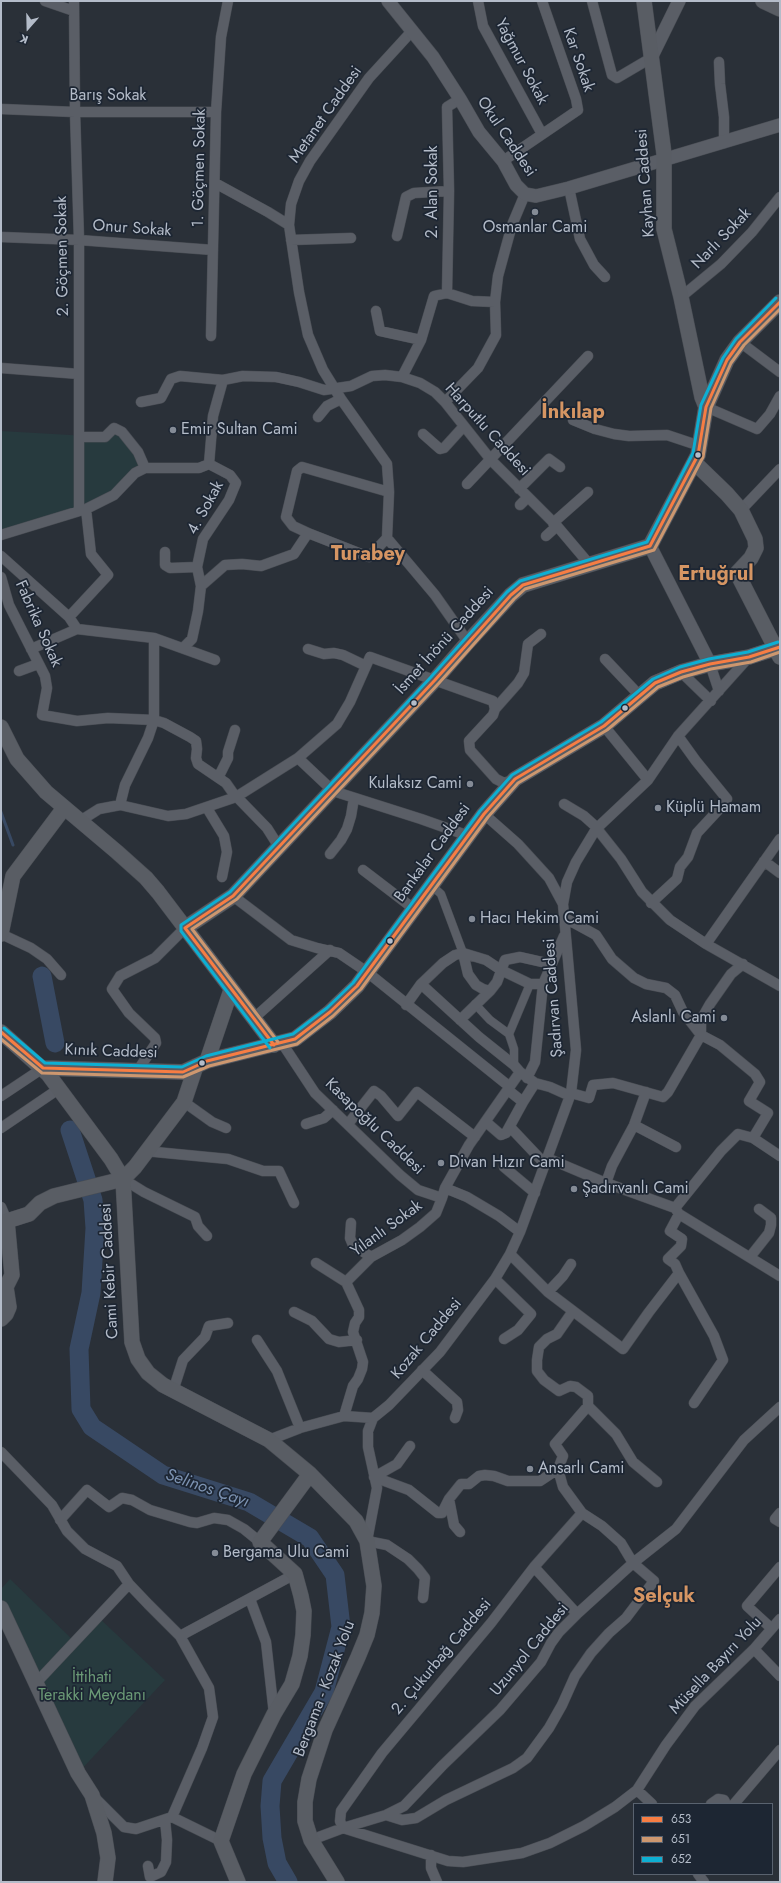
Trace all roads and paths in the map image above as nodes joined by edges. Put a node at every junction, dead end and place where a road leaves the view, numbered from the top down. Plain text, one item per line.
1 (45, 1) edge
2 (228, 1) edge
3 (388, 1) edge
4 (478, 1) edge
5 (542, 1) edge
6 (592, 1) edge
7 (644, 1) edge
8 (678, 1) edge
9 (763, 1) edge
10 (74, 6) edge
11 (780, 9) edge
12 (412, 31) junction
13 (651, 58) junction
14 (719, 62) dead end
15 (460, 99) junction
16 (1, 109) edge
17 (75, 112) junction
18 (216, 112) junction
19 (780, 125) edge
20 (542, 134) junction
21 (724, 143) junction
22 (665, 160) junction
23 (503, 161) junction
24 (215, 182) junction
25 (569, 188) junction
26 (449, 191) junction
27 (525, 194) junction
28 (780, 197) edge
29 (289, 225) junction
30 (397, 236) dead end
31 (1, 237) edge
32 (351, 238) dead end
33 (79, 240) junction
34 (291, 240) junction
35 (213, 250) junction
36 (605, 277) dead end
37 (447, 293) junction
38 (681, 297) junction
39 (495, 302) junction
40 (780, 302) edge
41 (376, 311) dead end
42 (211, 336) dead end
43 (421, 340) junction
44 (740, 342) junction
45 (588, 356) dead end
46 (1, 368) edge
47 (780, 372) edge
48 (80, 374) junction
49 (402, 377) junction
50 (223, 380) junction
51 (335, 388) junction
52 (780, 396) edge
53 (341, 399) junction
54 (141, 402) dead end
55 (445, 402) junction
56 (706, 407) junction
57 (318, 417) dead end
58 (573, 420) dead end
59 (464, 426) junction
60 (423, 434) dead end
61 (79, 437) junction
62 (700, 446) junction
63 (491, 460) junction
64 (695, 463) junction
65 (209, 464) junction
66 (145, 468) junction
67 (560, 468) dead end
68 (780, 469) edge
69 (467, 484) dead end
70 (519, 489) junction
71 (389, 492) junction
72 (588, 492) dead end
73 (528, 497) junction
74 (520, 505) dead end
75 (83, 510) junction
76 (741, 510) junction
77 (555, 524) junction
78 (308, 533) junction
79 (1, 535) edge
80 (546, 536) dead end
81 (387, 538) junction
82 (650, 546) junction
83 (165, 552) dead end
84 (1, 556) edge
85 (590, 565) junction
86 (198, 567) junction
87 (1, 577) edge
88 (201, 586) junction
89 (68, 617) junction
90 (77, 629) junction
91 (541, 634) dead end
92 (154, 638) junction
93 (468, 642) junction
94 (183, 648) junction
95 (31, 649) junction
96 (308, 649) dead end
97 (779, 651) edge
98 (749, 657) junction
99 (605, 659) dead end
100 (215, 660) dead end
101 (38, 664) junction
102 (710, 664) junction
103 (366, 666) junction
104 (20, 671) dead end
105 (681, 672) junction
106 (435, 680) junction
107 (719, 691) junction
108 (640, 696) junction
109 (711, 701) junction
110 (495, 709) junction
111 (154, 720) junction
112 (604, 726) junction
113 (1, 727) edge
114 (235, 730) dead end
115 (678, 736) junction
116 (298, 758) junction
117 (219, 776) junction
118 (515, 780) junction
119 (648, 780) junction
120 (333, 791) junction
121 (236, 797) junction
122 (354, 798) junction
123 (564, 804) dead end
124 (120, 805) junction
125 (64, 808) junction
126 (207, 808) junction
127 (484, 814) junction
128 (80, 821) junction
129 (596, 829) junction
130 (469, 836) junction
131 (780, 839) edge
132 (279, 847) junction
133 (330, 854) dead end
134 (764, 861) junction
135 (363, 870) dead end
136 (780, 873) edge
137 (222, 877) dead end
138 (432, 886) junction
139 (233, 896) junction
140 (651, 903) junction
141 (563, 904) junction
142 (414, 910) junction
143 (562, 917) junction
144 (185, 928) junction
145 (1, 934) edge
146 (564, 936) junction
147 (706, 944) junction
148 (330, 950) junction
149 (463, 953) junction
150 (551, 964) junction
151 (743, 964) junction
152 (501, 970) junction
153 (367, 972) junction
154 (61, 975) dead end
155 (421, 984) junction
156 (530, 984) junction
157 (544, 984) junction
158 (780, 986) edge
159 (231, 990) junction
160 (490, 992) junction
161 (475, 1004) junction
162 (406, 1005) junction
163 (253, 1019) junction
164 (460, 1020) junction
165 (1, 1032) edge
166 (509, 1034) junction
167 (702, 1035) junction
168 (278, 1044) junction
169 (202, 1063) junction
170 (43, 1068) junction
171 (138, 1070) junction
172 (524, 1074) junction
173 (60, 1088) junction
174 (509, 1089) junction
175 (646, 1092) junction
176 (571, 1095) junction
177 (1, 1096) edge
178 (184, 1102) junction
179 (523, 1102) junction
180 (333, 1110) junction
181 (486, 1122) junction
182 (306, 1124) dead end
183 (348, 1124) junction
184 (634, 1125) junction
185 (1, 1128) edge
186 (226, 1128) dead end
187 (510, 1128) junction
188 (475, 1137) junction
189 (754, 1138) junction
190 (676, 1147) dead end
191 (145, 1151) junction
192 (780, 1156) edge
193 (546, 1161) junction
194 (504, 1167) dead end
195 (118, 1180) junction
196 (606, 1182) junction
197 (443, 1193) junction
198 (535, 1193) junction
199 (294, 1203) dead end
200 (759, 1209) dead end
201 (677, 1211) junction
202 (4, 1214) edge
203 (351, 1222) dead end
204 (520, 1232) junction
205 (207, 1236) dead end
206 (510, 1254) junction
207 (371, 1257) junction
208 (750, 1257) junction
209 (316, 1263) dead end
210 (571, 1264) dead end
211 (679, 1273) junction
212 (780, 1275) edge
213 (495, 1279) junction
214 (346, 1282) junction
215 (548, 1292) junction
216 (573, 1311) junction
217 (294, 1312) dead end
218 (1, 1319) edge
219 (228, 1323) dead end
220 (504, 1339) dead end
221 (257, 1340) dead end
222 (357, 1340) junction
223 (422, 1370) junction
224 (173, 1391) junction
225 (694, 1403) dead end
226 (588, 1406) junction
227 (780, 1407) edge
228 (344, 1416) junction
229 (373, 1418) junction
230 (455, 1418) dead end
231 (300, 1428) junction
232 (269, 1440) junction
233 (410, 1446) dead end
234 (1, 1452) edge
235 (558, 1469) junction
236 (374, 1477) junction
237 (306, 1480) junction
238 (657, 1482) dead end
239 (448, 1499) junction
240 (780, 1512) edge
241 (582, 1513) junction
242 (60, 1520) junction
243 (780, 1522) edge
244 (460, 1532) dead end
245 (262, 1538) junction
246 (367, 1541) junction
247 (633, 1563) junction
248 (534, 1567) junction
249 (780, 1567) edge
250 (295, 1574) junction
251 (129, 1584) junction
252 (423, 1598) dead end
253 (250, 1599) junction
254 (577, 1614) junction
255 (3, 1617) edge
256 (780, 1619) edge
257 (771, 1628) junction
258 (180, 1636) junction
259 (754, 1649) junction
260 (780, 1676) edge
261 (36, 1683) junction
262 (274, 1714) junction
263 (780, 1750) edge
264 (637, 1790) junction
265 (92, 1795) junction
266 (651, 1803) edge
267 (712, 1803) edge
268 (726, 1803) edge
269 (735, 1803) edge
270 (386, 1815) junction
271 (168, 1819) junction
272 (343, 1828) junction
273 (311, 1840) junction
274 (221, 1841) junction
275 (432, 1855) junction
276 (148, 1866) dead end
277 (106, 1882) edge
278 (238, 1882) edge
279 (337, 1882) edge
280 (438, 1882) edge

1 - 10 street
2 - 18 street, 1. Göçmen Sokak
3 - 12 street, Okul Caddesi
4 - 20 street, Yağmur Sokak
5 - 20 street, Kar Sokak
6 - 13 street
7 - 13 main road, Kayhan Caddesi
8 - 13 street
9 - 11 main road
10 - 17 street, 2. Göçmen Sokak
12 - 15 street, Okul Caddesi
12 - 29 street, Metanet Caddesi
13 - 22 main road, Kayhan Caddesi
14 - 21 street
15 - 23 street, Okul Caddesi
15 - 26 street, 2. Alan Sokak
16 - 17 street, Barış Sokak
17 - 18 street, Barış Sokak
17 - 33 street, 2. Göçmen Sokak
18 - 24 street, 1. Göçmen Sokak
19 - 21 street, Okul Caddesi
20 - 23 street, Kar Sokak
21 - 22 street, Okul Caddesi
22 - 25 street, Okul Caddesi
22 - 38 main road, Kayhan Caddesi
23 - 27 street, Okul Caddesi
24 - 29 street
24 - 35 street, 1. Göçmen Sokak
25 - 27 street, Okul Caddesi
25 - 36 street
26 - 30 street
26 - 37 street, 2. Alan Sokak
27 - 39 street
28 - 38 street, Narlı Sokak
29 - 34 street, Metanet Caddesi
31 - 33 street, Onur Sokak
32 - 34 street
33 - 35 street, Onur Sokak
33 - 48 street, 2. Göçmen Sokak
34 - 51 street, Metanet Caddesi
35 - 42 street, 1. Göçmen Sokak
37 - 39 street
37 - 43 street
38 - 56 main road, Kayhan Caddesi
39 - 55 street
40 - 44 main road
41 - 43 street
43 - 49 street
44 - 47 street
44 - 56 main road
45 - 63 street
46 - 48 street
48 - 61 street, 2. Göçmen Sokak
49 - 51 street, Harputlu Caddesi
49 - 55 street, Harputlu Caddesi
50 - 51 street, Harputlu Caddesi
50 - 54 street, Harputlu Caddesi
50 - 65 street
51 - 53 street, Metanet Caddesi
52 - 56 street
53 - 57 street
53 - 71 street, Metanet Caddesi
55 - 59 street, Harputlu Caddesi
56 - 62 main road
58 - 62 street
59 - 60 street
59 - 63 street, Harputlu Caddesi
61 - 66 street
61 - 75 street, 2. Göçmen Sokak
62 - 64 main road
63 - 69 street
63 - 70 street, Harputlu Caddesi
64 - 76 main road
64 - 82 main road
65 - 66 street
65 - 86 street, 4. Sokak
66 - 75 street
67 - 70 street
68 - 76 street
70 - 73 street, Harputlu Caddesi
71 - 78 street
71 - 81 street, Metanet Caddesi
72 - 77 street
73 - 74 street
73 - 77 street, Harputlu Caddesi
75 - 79 street
75 - 89 street, 2. Göçmen Sokak
76 - 97 main road
77 - 80 street
77 - 85 street, Harputlu Caddesi
78 - 81 street
78 - 88 street
81 - 93 street
82 - 85 main road, İsmet İnönü Caddesi
82 - 102 street
83 - 86 street
84 - 89 street
85 - 93 main road, İsmet İnönü Caddesi
86 - 88 street, 4. Sokak
87 - 95 street, Fabrika Sokak
88 - 94 street, 4. Sokak
89 - 90 street
90 - 92 street
90 - 95 street
91 - 110 street
92 - 94 street
92 - 111 street
93 - 106 main road, İsmet İnönü Caddesi
94 - 100 street
95 - 101 street, Fabrika Sokak
96 - 103 street
97 - 98 main road, Bankalar Caddesi
98 - 102 main road, Bankalar Caddesi
98 - 107 street, Şadırvan Caddesi
99 - 108 street
101 - 104 street
101 - 111 street, Fabrika Sokak
102 - 105 main road, Bankalar Caddesi
102 - 107 street
103 - 106 street
103 - 116 street
105 - 108 main road, Bankalar Caddesi
105 - 109 street
106 - 110 street
106 - 120 main road, İsmet İnönü Caddesi
107 - 109 street, Şadırvan Caddesi
108 - 112 main road, Bankalar Caddesi
109 - 115 street, Şadırvan Caddesi
110 - 118 street
111 - 117 street
111 - 124 street
112 - 118 main road, Bankalar Caddesi
112 - 119 street
113 - 125 main road
114 - 117 street
115 - 119 street, Şadırvan Caddesi
115 - 140 street
116 - 120 street
116 - 121 street
117 - 121 street
118 - 127 main road, Bankalar Caddesi
119 - 129 street, Şadırvan Caddesi
120 - 122 street
120 - 132 main road, İsmet İnönü Caddesi
121 - 126 street
121 - 132 street
122 - 130 street
122 - 133 street
123 - 129 street
124 - 126 street
124 - 128 street
125 - 128 main road
125 - 145 main road
126 - 137 street
127 - 130 main road, Bankalar Caddesi
127 - 141 street
128 - 144 main road
129 - 140 street
129 - 141 street, Şadırvan Caddesi
130 - 138 main road, Bankalar Caddesi
131 - 134 street
132 - 139 main road, İsmet İnönü Caddesi
134 - 136 street
134 - 147 street
135 - 142 street
138 - 142 main road, Bankalar Caddesi
138 - 149 street
139 - 144 main road, İsmet İnönü Caddesi
139 - 148 street
140 - 147 street
141 - 143 street, Şadırvan Caddesi
142 - 153 main road, Bankalar Caddesi
143 - 146 street, Şadırvan Caddesi
143 - 167 street
144 - 159 main road
144 - 171 street
145 - 154 street
146 - 150 street
146 - 176 street, Şadırvan Caddesi
147 - 151 street
148 - 153 street
148 - 163 street
149 - 152 street
149 - 155 street
149 - 160 street
150 - 152 street
150 - 157 street
151 - 158 street
151 - 167 street
152 - 156 street
152 - 160 street
153 - 162 street
153 - 168 main road, Bankalar Caddesi
155 - 162 street
155 - 164 street
156 - 157 street
156 - 166 street
157 - 172 street
159 - 163 main road
159 - 169 main road
160 - 161 street
161 - 164 street
161 - 166 street
162 - 174 street
163 - 168 main road
164 - 172 street
165 - 170 main road, Kınık Caddesi
166 - 172 street
167 - 175 street
167 - 189 street
168 - 169 main road, Kınık Caddesi
168 - 180 street, Kasapoğlu Caddesi
169 - 171 main road, Kınık Caddesi
169 - 178 main road
170 - 171 main road, Kınık Caddesi
170 - 173 main road
170 - 177 street
172 - 174 street, Yılanlı Sokak
172 - 176 street
172 - 179 street
173 - 185 street
173 - 195 main road
174 - 179 street
174 - 181 street, Yılanlı Sokak
175 - 176 street
175 - 184 street
176 - 193 street, Şadırvan Caddesi
178 - 186 street
178 - 191 main road
179 - 187 street
180 - 182 street
180 - 183 street, Kasapoğlu Caddesi
181 - 187 street
181 - 188 street, Yılanlı Sokak
183 - 188 street
183 - 197 street, Kasapoğlu Caddesi
184 - 190 street
184 - 196 street
187 - 193 street
188 - 197 street, Yılanlı Sokak
189 - 192 street
189 - 201 street
191 - 195 main road
191 - 199 street
193 - 196 street
193 - 198 street, Kozak Caddesi
194 - 198 street
195 - 202 main road
195 - 205 street
195 - 224 main road, Cami Kebir Caddesi
196 - 201 street
197 - 204 street, Kasapoğlu Caddesi
197 - 207 street, Yılanlı Sokak
198 - 204 street, Kozak Caddesi
200 - 208 street
201 - 208 street
201 - 211 street
202 - 218 main road
203 - 207 street
204 - 206 street, Kozak Caddesi
206 - 213 street, Kozak Caddesi
206 - 215 street
207 - 214 street, Yılanlı Sokak
208 - 212 street
209 - 214 street
210 - 215 street
211 - 216 street
211 - 225 street
213 - 220 street
213 - 223 street, Kozak Caddesi
214 - 222 street
215 - 216 street
216 - 226 street
217 - 222 street
219 - 224 street
221 - 231 street
222 - 228 street
223 - 229 street, Kozak Caddesi
223 - 230 street
224 - 232 main road, Cami Kebir Caddesi
226 - 235 street
226 - 238 street
227 - 247 street, Uzunyol Caddesi
228 - 229 street
228 - 231 street
229 - 236 street
231 - 232 street
232 - 237 main road, Cami Kebir Caddesi
233 - 236 street
234 - 242 street
235 - 239 street
235 - 241 street
236 - 239 street
236 - 246 street
237 - 245 main road
237 - 246 main road, Bergama - Kozak Yolu
239 - 244 street
240 - 243 street
241 - 247 street
241 - 248 street, 2. Çukurbağ Caddesi
242 - 245 street
242 - 251 street
245 - 250 main road
246 - 252 street
246 - 273 main road, Bergama - Kozak Yolu
247 - 254 street, Uzunyol Caddesi
247 - 270 street
248 - 254 street
248 - 272 street, 2. Çukurbağ Caddesi
249 - 257 street
250 - 253 street
250 - 262 main road
251 - 258 street
251 - 261 street
253 - 258 street
253 - 262 street
254 - 270 street, Uzunyol Caddesi
255 - 261 main road
256 - 257 street, Müsella Bayırı Yolu
257 - 259 street, Müsella Bayırı Yolu
258 - 271 street
259 - 260 street
259 - 264 street, Müsella Bayırı Yolu
261 - 265 main road
262 - 274 main road
263 - 269 street
264 - 266 street
264 - 275 street, Müsella Bayırı Yolu
265 - 271 street
265 - 277 main road
267 - 268 street
270 - 272 street, Uzunyol Caddesi
271 - 274 street
271 - 276 street
272 - 273 street, Uzunyol Caddesi
272 - 275 street, Müsella Bayırı Yolu
273 - 279 main road, Bergama - Kozak Yolu
274 - 278 main road
275 - 280 street

